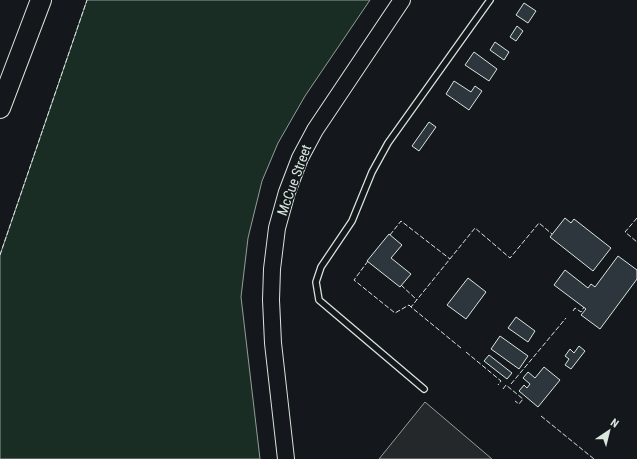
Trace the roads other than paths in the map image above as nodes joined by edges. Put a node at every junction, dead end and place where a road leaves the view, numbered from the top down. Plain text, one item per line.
1 (41, 0) edge
2 (402, 0) edge
3 (490, 0) edge
4 (0, 108) edge
5 (424, 389) dead end
6 (286, 459) edge

1 - 4 highway
2 - 6 main road, McCue Street
3 - 5 lane

